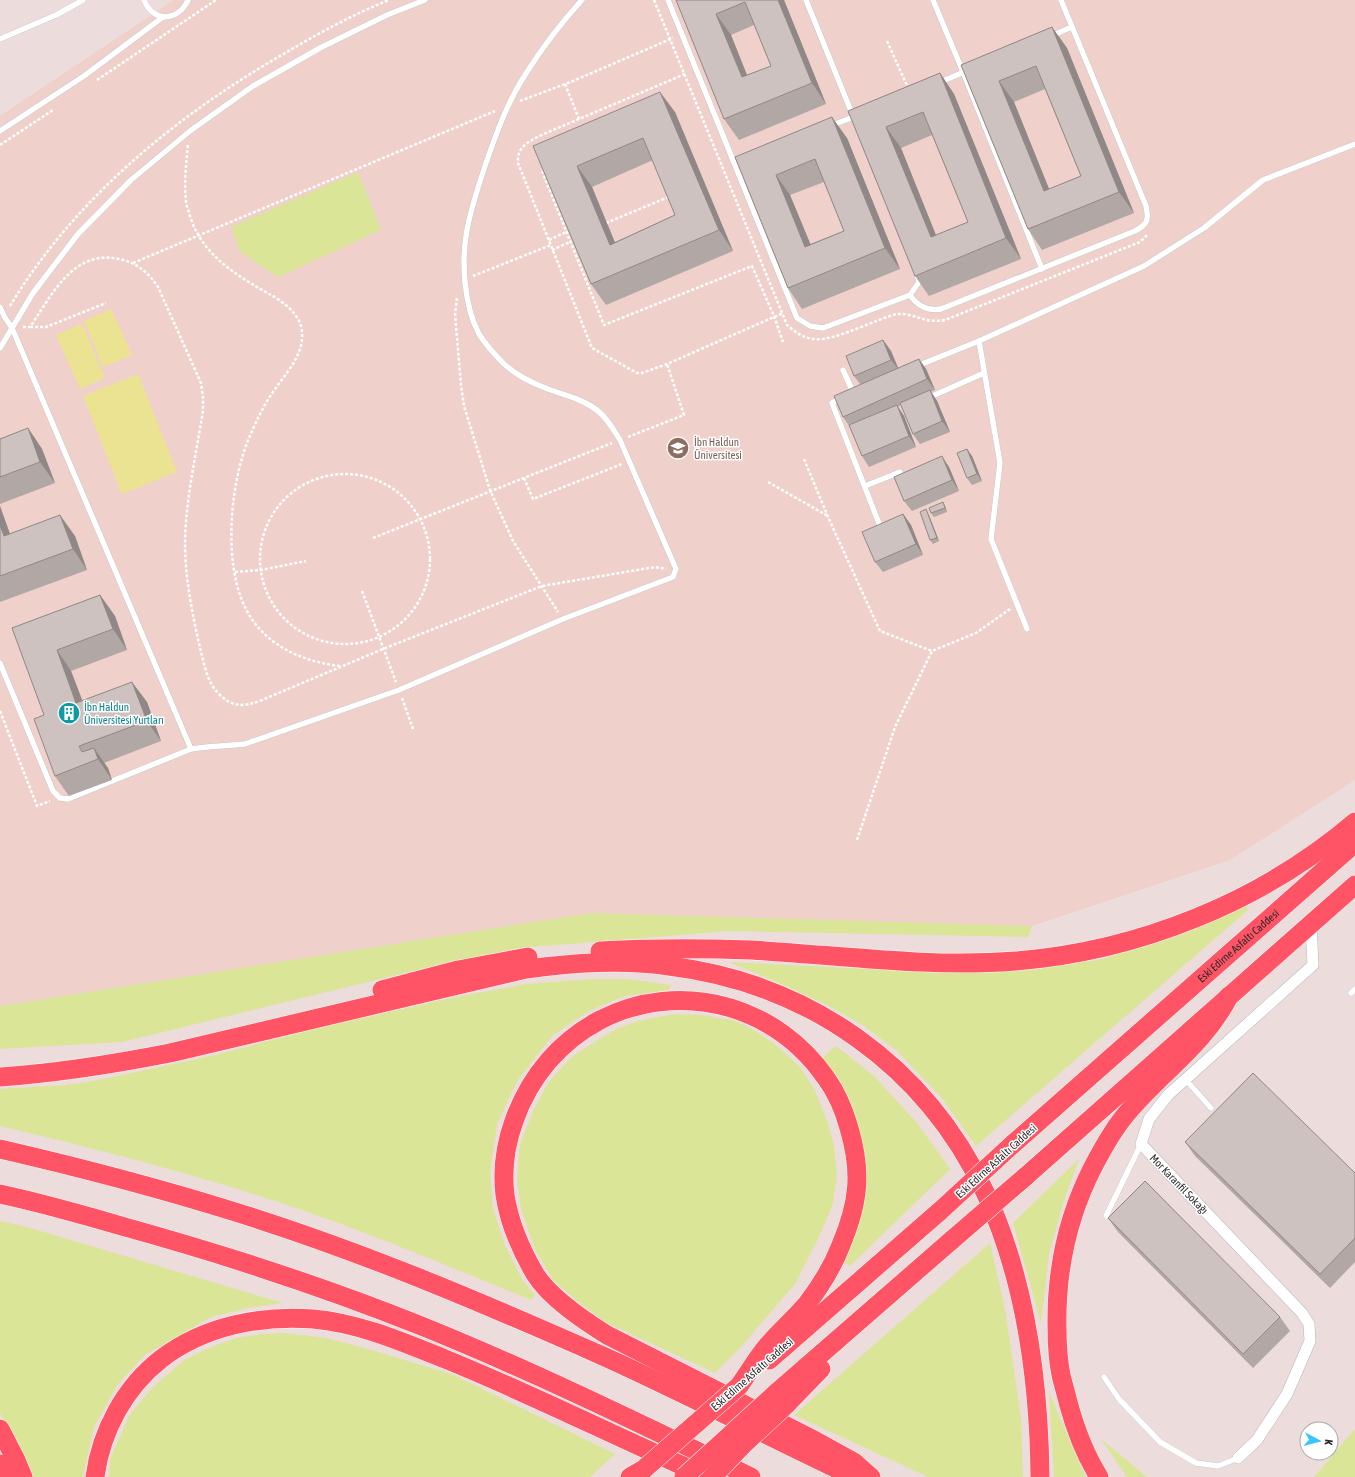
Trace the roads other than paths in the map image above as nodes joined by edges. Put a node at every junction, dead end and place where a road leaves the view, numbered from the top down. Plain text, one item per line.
1 (83, 0) edge
2 (144, 0) edge
3 (188, 0) edge
4 (425, 0) edge
5 (582, 0) edge
6 (668, 0) edge
7 (806, 0) edge
8 (933, 0) edge
9 (1060, 0) edge
10 (163, 17) junction
11 (1072, 27) junction
12 (0, 38) edge
13 (1043, 39) edge
14 (978, 66) edge
15 (963, 72) junction
16 (911, 94) edge
17 (860, 114) edge
18 (853, 117) junction
19 (856, 124) edge
20 (824, 129) edge
21 (0, 131) edge
22 (1355, 144) edge
23 (743, 162) edge
24 (736, 165) junction
25 (1042, 269) junction
26 (916, 270) edge
27 (910, 295) junction
28 (0, 307) edge
29 (12, 328) junction
30 (979, 341) junction
31 (0, 348) edge
32 (843, 370) dead end
33 (909, 370) edge
34 (984, 373) junction
35 (860, 390) edge
36 (853, 392) junction
37 (922, 400) edge
38 (852, 431) edge
39 (845, 434) junction
40 (900, 472) dead end
41 (865, 486) junction
42 (880, 526) edge
43 (1027, 629) dead end
44 (0, 663) edge
45 (191, 749) junction
46 (1355, 822) edge
47 (1355, 843) edge
48 (1355, 885) edge
49 (1311, 924) junction
50 (1229, 996) junction
51 (170, 1053) junction
52 (0, 1077) edge
53 (1185, 1079) junction
54 (1212, 1108) dead end
55 (1140, 1144) junction
56 (0, 1149) edge
57 (0, 1194) edge
58 (1106, 1216) dead end
59 (1104, 1377) dead end
60 (739, 1386) junction
61 (781, 1399) junction
62 (0, 1428) edge
63 (1238, 1458) joint
64 (0, 1464) edge
65 (636, 1474) edge
66 (4, 1477) edge
67 (23, 1477) edge
68 (95, 1477) edge
69 (684, 1477) edge
70 (708, 1477) edge
71 (712, 1477) edge
72 (752, 1477) edge
73 (854, 1477) edge
74 (872, 1477) edge
75 (1040, 1477) edge
76 (1099, 1477) edge

1 - 12 lane
2 - 10 lane
3 - 10 lane
4 - 29 lane
5 - 45 lane
6 - 24 lane
7 - 18 lane
8 - 15 lane
9 - 11 lane
10 - 21 lane
11 - 13 lane
11 - 25 lane
14 - 15 lane
15 - 16 lane
15 - 25 lane
17 - 18 lane
18 - 19 lane
18 - 20 lane
22 - 30 lane
23 - 24 lane
24 - 27 lane
25 - 27 lane
26 - 27 lane
28 - 29 lane
29 - 31 lane
29 - 45 lane
30 - 33 lane
30 - 34 lane
32 - 36 lane
34 - 37 lane
34 - 43 lane
35 - 36 lane
36 - 39 lane
38 - 39 lane
39 - 41 lane
40 - 41 lane
41 - 42 lane
44 - 45 lane
46 - 51 highway
47 - 60 highway, Eski Edirne Asfaltı Caddesi, bridge
48 - 49 highway
49 - 50 highway
49 - 53 street
50 - 61 highway, bridge
50 - 76 highway
51 - 52 highway
51 - 75 highway
53 - 54 lane
53 - 55 street
55 - 58 lane
55 - 63 street, Mor Karanfil Sokağı
56 - 73 highway
57 - 72 highway
59 - 63 lane
60 - 65 highway, Eski Edirne Asfaltı Caddesi, bridge
60 - 74 highway
61 - 69 highway, bridge
61 - 71 highway, bridge
62 - 67 highway
64 - 66 highway
68 - 70 highway

